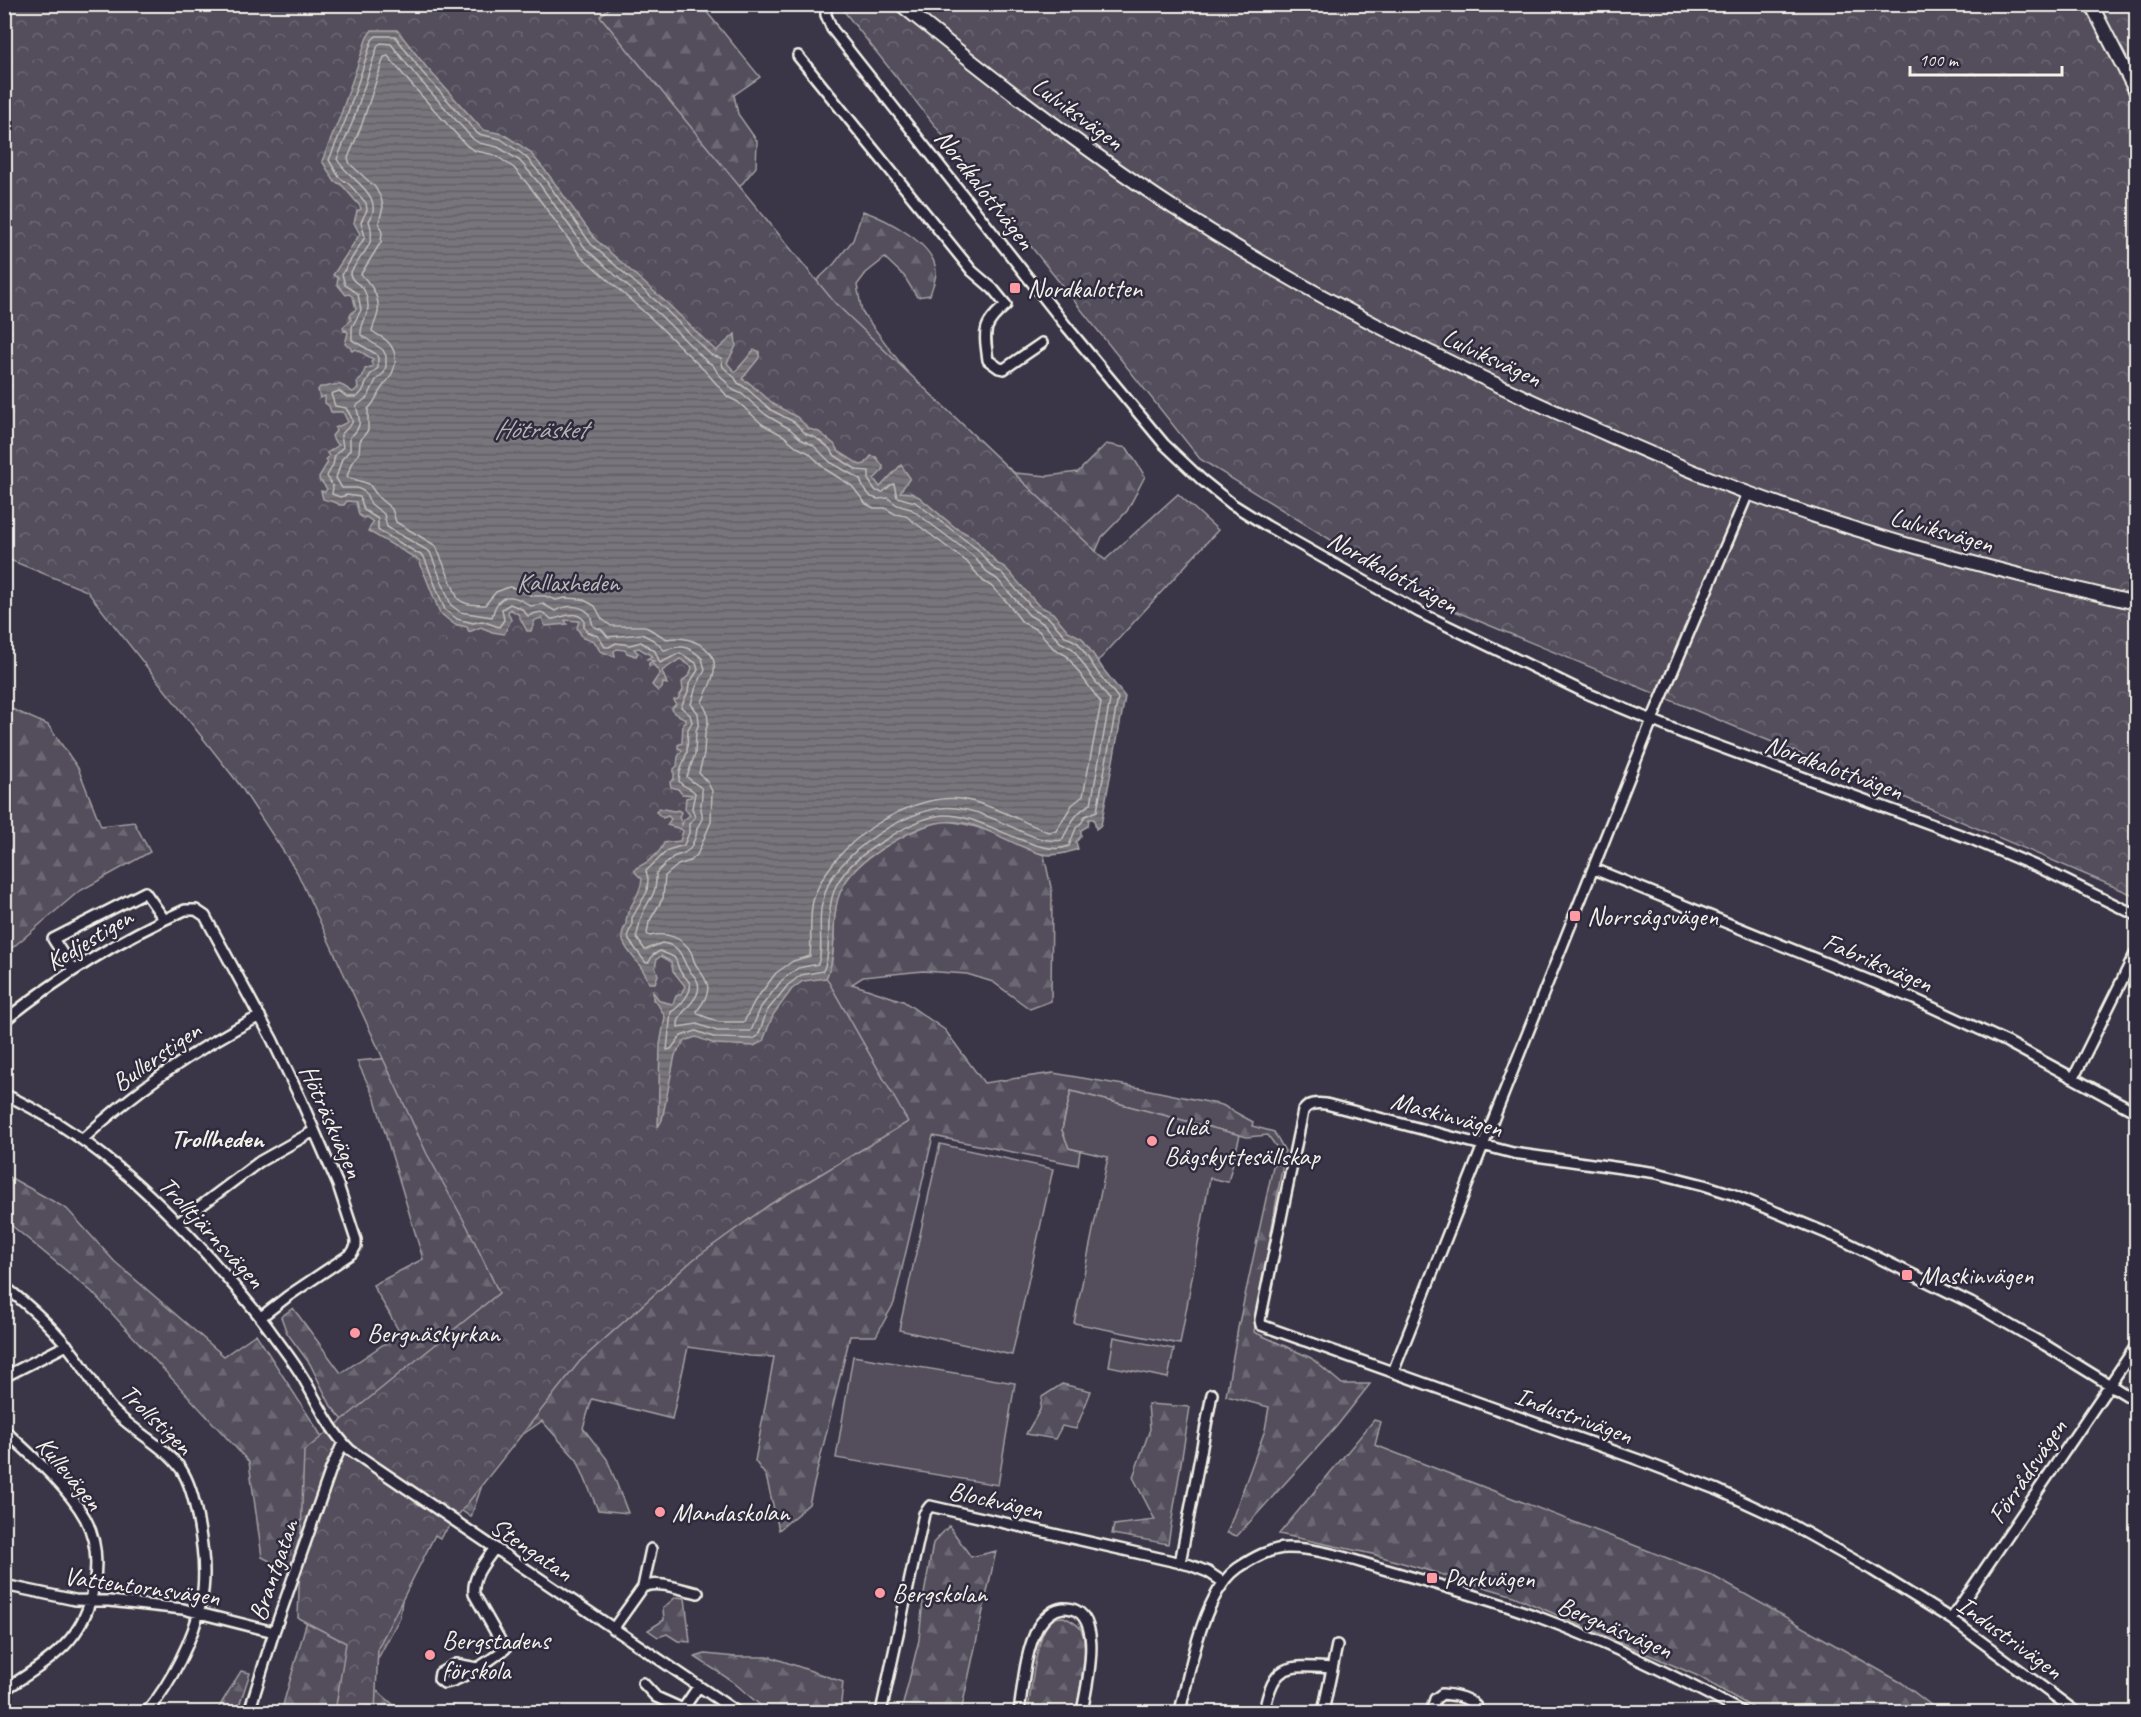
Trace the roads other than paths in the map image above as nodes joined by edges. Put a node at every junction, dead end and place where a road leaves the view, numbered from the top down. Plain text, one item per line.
1 (826, 4) edge
2 (900, 4) edge
3 (2091, 4) edge
4 (798, 56) dead end
5 (2136, 92) edge
6 (1042, 343) dead end
7 (1748, 493) junction
8 (2136, 603) edge
9 (1652, 720) junction
10 (1594, 869) junction
11 (201, 913) joint
12 (2136, 915) edge
13 (164, 919) junction
14 (2136, 952) edge
15 (73, 970) junction
16 (260, 1016) junction
17 (4, 1021) edge
18 (2074, 1077) junction
19 (4, 1094) edge
20 (1340, 1108) joint
21 (2136, 1112) edge
22 (314, 1131) junction
23 (82, 1139) junction
24 (1484, 1145) junction
25 (178, 1223) junction
26 (4, 1286) edge
27 (261, 1317) junction
28 (67, 1345) junction
29 (2136, 1346) edge
30 (1393, 1372) junction
31 (4, 1377) edge
32 (2110, 1385) junction
33 (1212, 1394) dead end
34 (2136, 1401) edge
35 (4, 1430) edge
36 (344, 1443) junction
37 (495, 1548) junction
38 (651, 1549) dead end
39 (1180, 1563) junction
40 (1223, 1582) junction
41 (4, 1584) edge
42 (643, 1587) junction
43 (698, 1593) dead end
44 (90, 1600) junction
45 (199, 1611) junction
46 (1951, 1619) junction
47 (613, 1629) junction
48 (274, 1632) junction
49 (1337, 1645) dead end
50 (477, 1668) dead end
51 (1332, 1668) junction
52 (643, 1683) dead end
53 (698, 1687) junction
54 (4, 1690) edge
55 (684, 1711) edge
56 (147, 1713) edge
57 (249, 1713) edge
58 (737, 1713) edge
59 (881, 1713) edge
60 (1019, 1713) edge
61 (1082, 1713) edge
62 (1180, 1713) edge
63 (1264, 1713) edge
64 (1323, 1713) edge
65 (1431, 1713) edge
66 (1479, 1713) edge
67 (1742, 1713) edge
68 (2076, 1713) edge

1 - 9 street, Nordkalottvägen
2 - 7 main road, Lulviksvägen
3 - 5 main road
4 - 6 street
7 - 8 main road, Lulviksvägen
7 - 9 street
9 - 10 street
9 - 12 street, Nordkalottvägen
10 - 18 street, Fabriksvägen
10 - 24 street
11 - 13 street, Kedjestigen
11 - 16 street, Höträskvägen
13 - 15 street, Kedjestigen
13 - 15 street
14 - 18 street
15 - 17 street, Kedjestigen
16 - 22 street, Höträskvägen
16 - 23 street, Bullerstigen
18 - 21 street, Fabriksvägen
19 - 23 street, Trolltjärnsvägen
20 - 24 street, Maskinvägen
20 - 30 street, Industrivägen
22 - 25 street
22 - 27 street, Höträskvägen
23 - 25 street, Trolltjärnsvägen
24 - 30 street
24 - 32 street, Maskinvägen
25 - 27 street, Trolltjärnsvägen
26 - 28 street, Trollstigen
27 - 36 street, Trolltjärnsvägen
28 - 31 street
28 - 45 street, Trollstigen
29 - 32 street, Förrådsvägen
30 - 46 street, Industrivägen
32 - 34 street, Maskinvägen
32 - 46 street, Förrådsvägen
33 - 39 street
35 - 44 street, Kullevägen
36 - 37 street, Stengatan
36 - 48 street, Brantgatan
37 - 47 street, Stengatan
37 - 50 street
38 - 42 street
39 - 40 street, Blockvägen
39 - 59 street, Blockvägen
40 - 62 street, Bergnäsvägen
40 - 67 street, Bergnäsvägen
41 - 44 street, Vattentornsvägen
42 - 43 street
42 - 47 street
44 - 45 street, Vattentornsvägen
44 - 54 street, Kullevägen
45 - 48 street, Vattentornsvägen
45 - 56 street, Trollstigen
46 - 68 street, Industrivägen
47 - 53 street, Stengatan
48 - 57 street, Brantgatan
49 - 51 street
51 - 63 street
51 - 64 street
52 - 55 street
53 - 55 street
53 - 58 street, Stengatan
60 - 61 street
65 - 66 street

